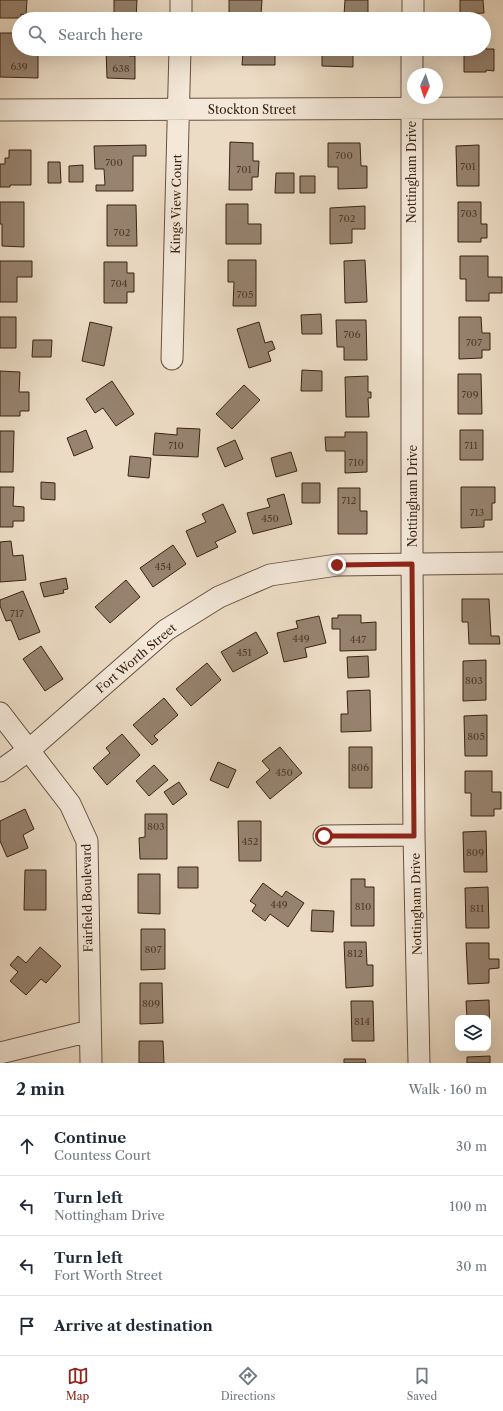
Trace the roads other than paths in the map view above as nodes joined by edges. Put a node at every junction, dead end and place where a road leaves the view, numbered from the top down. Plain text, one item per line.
1 (181, 0) edge
2 (413, 0) edge
3 (181, 12) edge
4 (412, 12) edge
5 (180, 56) edge
6 (412, 56) edge
7 (411, 108) junction
8 (503, 108) edge
9 (179, 109) junction
10 (0, 110) edge
11 (172, 360) dead end
12 (503, 563) edge
13 (412, 564) junction
14 (0, 713) edge
15 (29, 750) junction
16 (0, 771) edge
17 (324, 836) dead end
18 (414, 836) junction
19 (90, 1031) junction
20 (0, 1053) edge
21 (91, 1063) edge
22 (419, 1063) edge

1 - 3 street
2 - 4 street
5 - 9 street, Kings View Court
6 - 7 street, Nottingham Drive
7 - 8 street, Stockton Street
7 - 9 street, Stockton Street
7 - 13 street, Nottingham Drive
9 - 10 street, Stockton Street
9 - 11 street, Kings View Court
12 - 13 street, Fort Worth Street
13 - 15 street, Fort Worth Street
13 - 18 street, Nottingham Drive
14 - 15 street, Fairfield Boulevard
15 - 16 street, Fort Worth Street
15 - 19 street, Fairfield Boulevard
17 - 18 street
18 - 22 street, Nottingham Drive
19 - 20 street
19 - 21 street, Fairfield Boulevard

